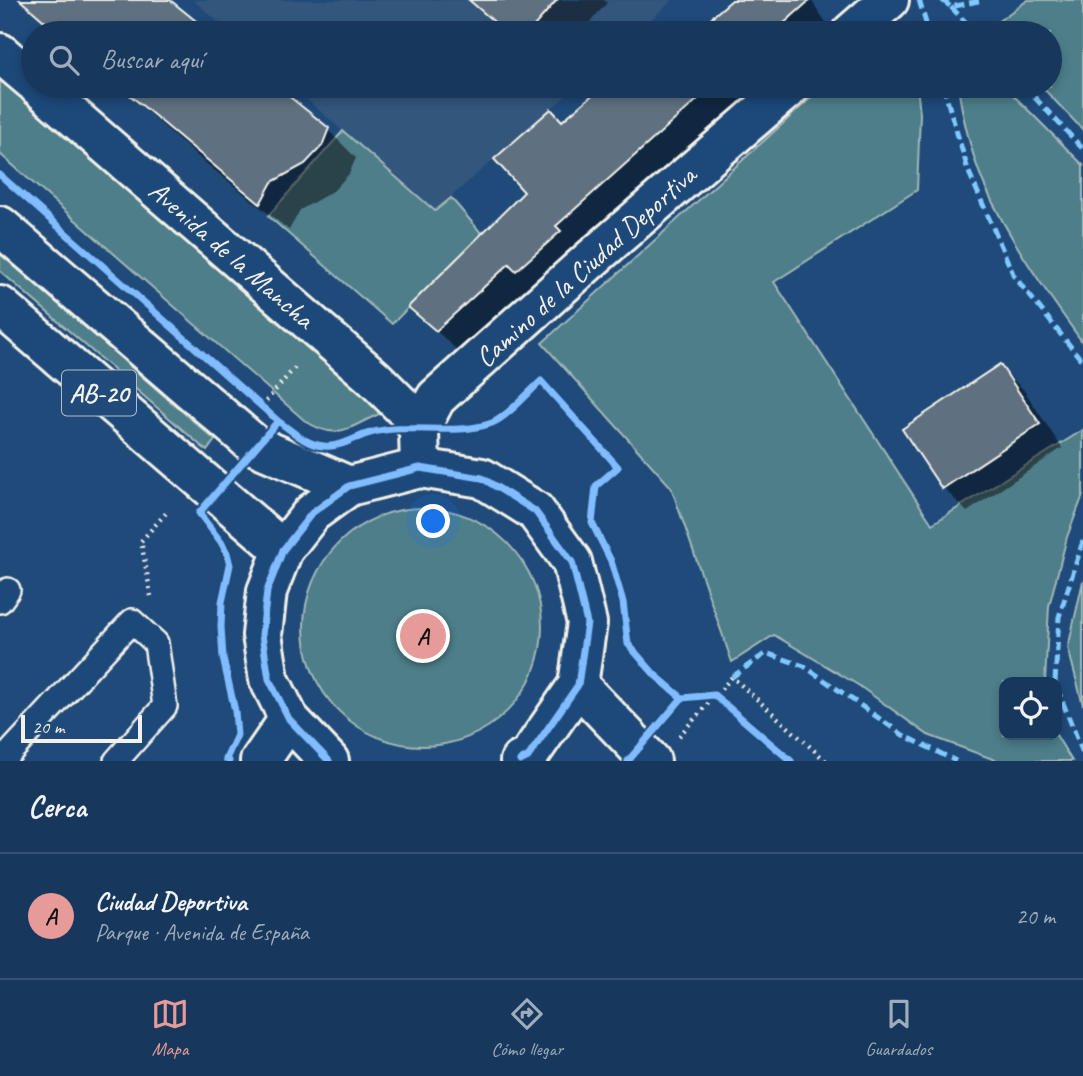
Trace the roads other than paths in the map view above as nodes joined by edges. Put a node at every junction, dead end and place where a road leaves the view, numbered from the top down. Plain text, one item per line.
1 (887, 1) edge
2 (864, 21) edge
3 (0, 53) edge
4 (21, 71) edge
5 (52, 98) edge
6 (777, 98) edge
7 (0, 226) edge
8 (0, 306) edge
9 (419, 430) junction
10 (420, 468) junction
11 (349, 486) junction
12 (283, 550) junction
13 (578, 685) junction
14 (289, 719) junction
15 (662, 752) edge
16 (528, 760) edge
17 (2, 761) edge
18 (116, 761) edge
19 (260, 761) edge
20 (329, 761) edge

1 - 2 main road
3 - 4 main road
5 - 9 main road, Avenida de la Mancha
6 - 9 main road, Camino de la Ciudad Deportiva
7 - 11 main road, AB-20
8 - 12 main road, AB-20
9 - 10 main road, Camino de la Ciudad Deportiva
10 - 11 main road
10 - 13 main road
11 - 12 main road
12 - 14 main road
13 - 15 main road
13 - 16 main road
14 - 19 main road
14 - 20 main road
17 - 18 lane

